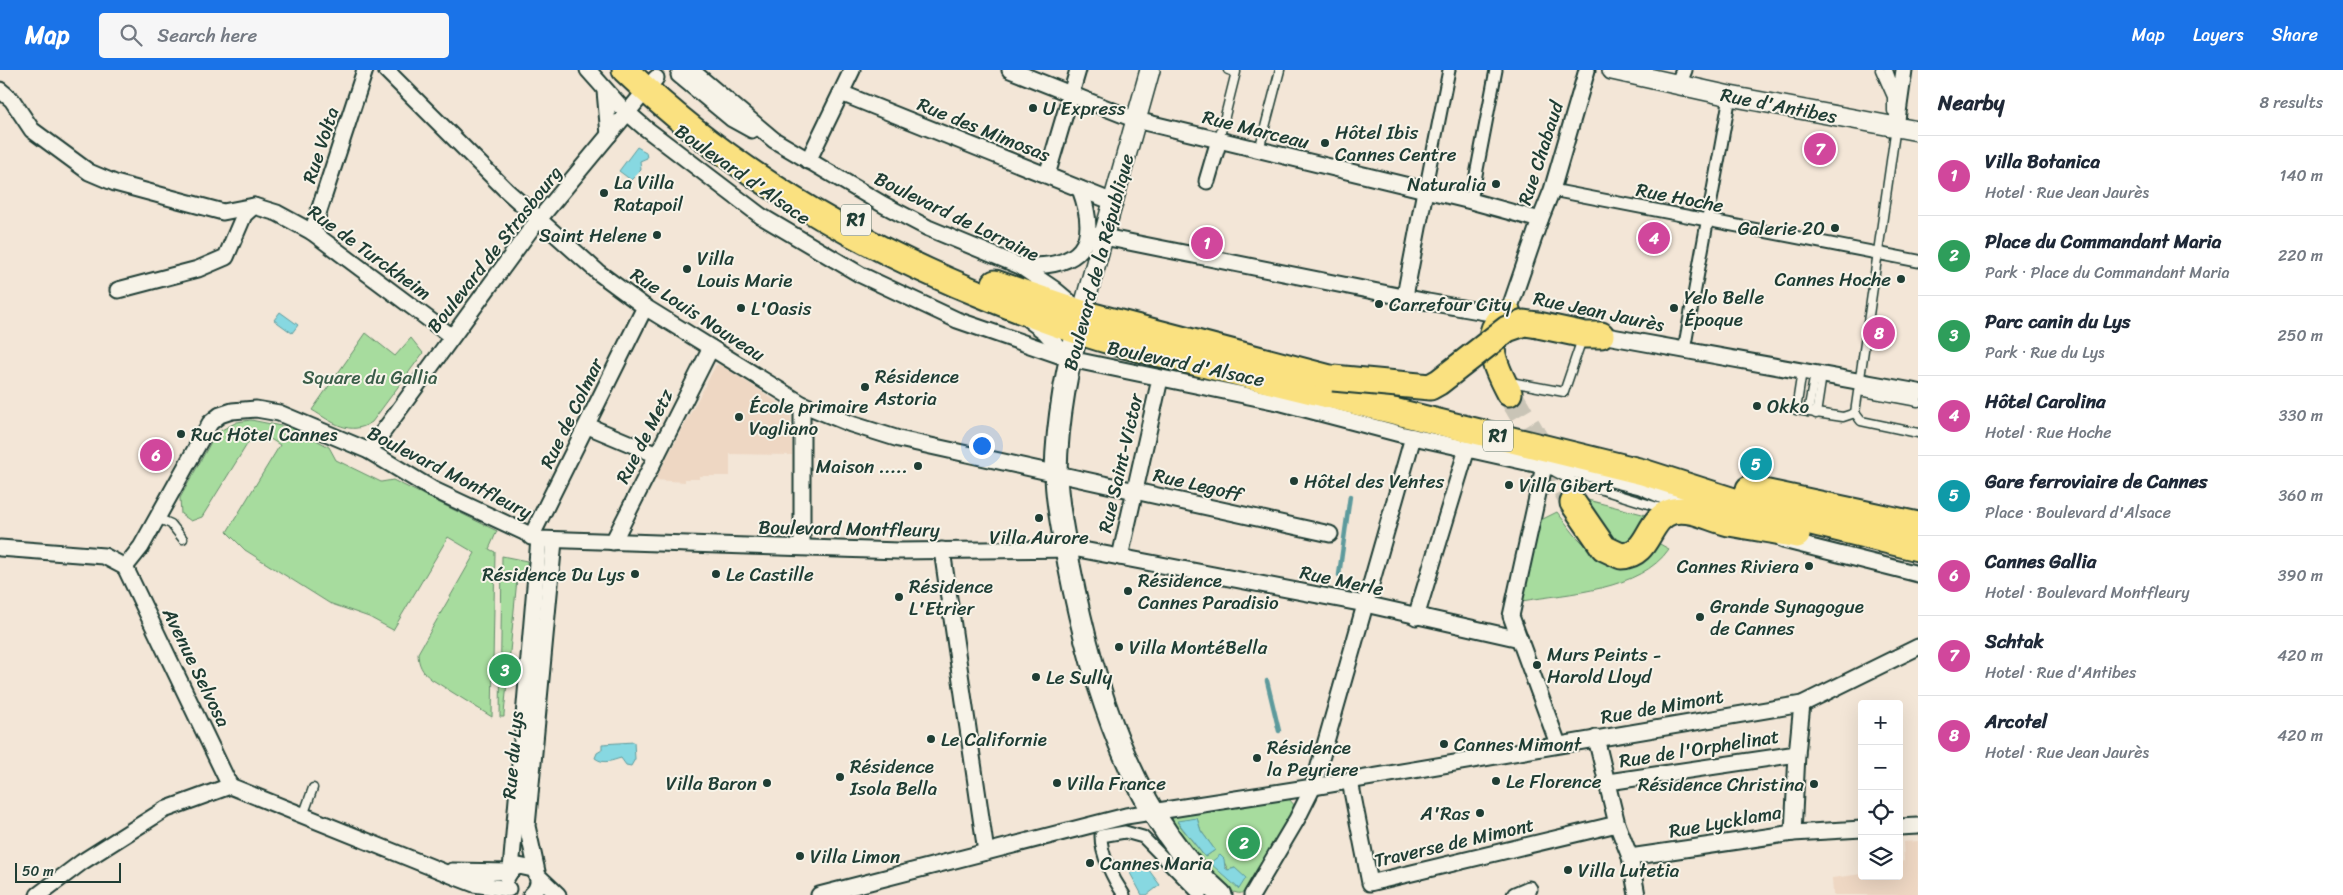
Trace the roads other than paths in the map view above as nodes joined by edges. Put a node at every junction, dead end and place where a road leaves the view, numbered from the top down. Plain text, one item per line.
1 (365, 70) edge
2 (386, 70) edge
3 (625, 70) edge
4 (852, 70) edge
5 (1010, 70) edge
6 (1078, 70) edge
7 (1150, 70) edge
8 (1228, 70) edge
9 (1280, 70) edge
10 (1449, 70) edge
11 (1496, 70) edge
12 (1587, 70) edge
13 (1612, 70) edge
14 (1880, 70) edge
15 (1888, 70) edge
16 (1896, 70) edge
17 (1904, 70) edge
18 (1238, 71) edge
19 (591, 72) edge
20 (664, 76) edge
21 (1681, 78) edge
22 (1894, 84) junction
23 (0, 90) edge
24 (605, 91) junction
25 (841, 93) junction
26 (1070, 95) junction
27 (1730, 96) junction
28 (628, 113) junction
29 (1136, 120) junction
30 (1893, 126) junction
31 (1918, 131) edge
32 (609, 135) junction
33 (1219, 140) junction
34 (1258, 150) junction
35 (808, 161) junction
36 (1046, 175) junction
37 (1207, 181) dead end
38 (1080, 189) junction
39 (1425, 190) junction
40 (1552, 190) junction
41 (1471, 201) junction
42 (1113, 202) junction
43 (254, 206) junction
44 (539, 219) junction
45 (1540, 220) junction
46 (1706, 220) junction
47 (312, 232) junction
48 (1096, 235) junction
49 (1879, 253) junction
50 (1918, 261) edge
51 (1020, 266) junction
52 (118, 290) dead end
53 (1405, 296) junction
54 (645, 306) junction
55 (1014, 308) junction
56 (1508, 313) junction
57 (1079, 322) junction
58 (1593, 335) junction
59 (451, 336) junction
60 (711, 348) junction
61 (1684, 350) junction
62 (1070, 359) junction
63 (1813, 373) junction
64 (1160, 378) junction
65 (1333, 378) junction
66 (1859, 386) junction
67 (1513, 388) joint
68 (1918, 392) edge
69 (1918, 402) edge
70 (802, 404) junction
71 (1855, 412) junction
72 (1812, 413) junction
73 (588, 426) junction
74 (1918, 433) edge
75 (1413, 437) junction
76 (1467, 449) junction
77 (370, 451) junction
78 (656, 455) junction
79 (1544, 466) junction
80 (1056, 473) junction
81 (1134, 490) junction
82 (1573, 503) tunnel mouth
83 (1686, 512) junction
84 (157, 518) junction
85 (1727, 523) junction
86 (1918, 526) edge
87 (1330, 534) dead end
88 (183, 539) dead end
89 (541, 539) junction
90 (613, 542) junction
91 (802, 547) junction
92 (0, 548) edge
93 (1066, 548) junction
94 (1918, 548) edge
95 (942, 550) junction
96 (1120, 557) junction
97 (1918, 563) edge
98 (125, 566) junction
99 (1918, 574) edge
100 (1365, 604) junction
101 (540, 606) junction
102 (1416, 617) junction
103 (1520, 639) junction
104 (1918, 646) edge
105 (1802, 704) junction
106 (1596, 738) junction
107 (1558, 744) junction
108 (1797, 754) junction
109 (1350, 781) junction
110 (1608, 782) junction
111 (230, 786) junction
112 (1313, 787) junction
113 (313, 788) dead end
114 (1152, 811) junction
115 (303, 816) junction
116 (1617, 824) junction
117 (1918, 826) edge
118 (1903, 827) edge
119 (1858, 829) edge
120 (1793, 833) junction
121 (986, 852) junction
122 (1630, 857) junction
123 (435, 869) junction
124 (510, 871) junction
125 (538, 876) junction
126 (511, 892) edge
127 (1226, 893) edge
128 (1247, 894) edge
129 (38, 895) edge
130 (531, 895) edge
131 (558, 895) edge
132 (819, 895) edge
133 (1124, 895) edge
134 (1200, 895) edge
135 (1637, 895) edge

1 - 47 street, Rue Volta
2 - 44 street, Rue Louis Nouveau
3 - 20 highway, R1
4 - 25 street
5 - 26 street, Rue Marceau
6 - 26 street
7 - 29 street, Boulevard de la République
8 - 18 lane
9 - 34 lane
10 - 39 street
11 - 41 street
12 - 40 street, Rue Chabaud
13 - 21 street, Rue d'Antibes
14 - 30 lane
15 - 22 lane
16 - 22 lane
17 - 30 street
18 - 33 lane
19 - 24 street, Boulevard d'Alsace
20 - 24 street
20 - 28 street, Boulevard de Strasbourg
20 - 35 street, Boulevard de Lorraine
20 - 55 highway, R1
20 - 57 highway, R1
21 - 27 street, Rue d'Antibes
22 - 30 lane
23 - 43 street
24 - 28 street, Boulevard d'Alsace
24 - 32 street
25 - 35 street
25 - 36 street, Rue des Mimosas
26 - 29 street, Rue Marceau
26 - 36 street
27 - 30 street, Rue d'Antibes
27 - 46 street
28 - 32 street, Boulevard de Strasbourg
28 - 62 street, Boulevard d'Alsace
29 - 33 street, Rue Marceau
29 - 42 street, Boulevard de la République
30 - 31 street, Rue d'Antibes
30 - 49 lane
32 - 44 street, Boulevard de Strasbourg
33 - 34 street, Rue Marceau
33 - 37 street
34 - 39 street, Rue Marceau
35 - 51 street, Boulevard de Lorraine
36 - 38 street, Rue des Mimosas
38 - 42 street, Rue des Mimosas
38 - 48 street
39 - 41 street, Rue Marceau
39 - 53 street
40 - 45 street, Rue Chabaud
40 - 46 street, Rue Hoche
41 - 45 street, Rue Marceau
42 - 48 street, Boulevard de la République
43 - 47 street, Rue de Turckheim
43 - 52 street
44 - 54 street, Rue Louis Nouveau
44 - 59 street, Boulevard de Strasbourg
45 - 56 street, Rue Chabaud
46 - 49 street, Rue Hoche
46 - 61 street
47 - 59 street, Rue de Turckheim
48 - 51 street
48 - 53 street
48 - 57 street, Boulevard de la République
49 - 50 street, Rue Hoche
49 - 66 lane
51 - 57 street, Boulevard de Lorraine
53 - 56 street, Rue Jean Jaurès
54 - 60 street, Rue Louis Nouveau
54 - 73 street, Rue de Colmar
55 - 57 highway
55 - 62 street
56 - 58 street, Rue Jean Jaurès
56 - 67 highway
57 - 62 main road, Boulevard de la République
57 - 65 highway, R1
57 - 94 highway, R1
58 - 61 street, Rue Jean Jaurès
58 - 65 highway, bridge
58 - 67 lane
59 - 77 street, Boulevard de Strasbourg
60 - 70 street, Rue Louis Nouveau
60 - 78 street, Rue de Metz
61 - 63 street, Rue Jean Jaurès
62 - 64 street, Boulevard d'Alsace
62 - 80 main road, Boulevard de la République
63 - 66 street, Rue Jean Jaurès
63 - 72 lane
63 - 72 lane
64 - 75 street, Boulevard d'Alsace
64 - 81 street, Rue Saint-Victor
65 - 86 highway, R1
66 - 68 street, Rue Jean Jaurès
66 - 69 lane
66 - 71 lane
70 - 80 street, Rue Louis Nouveau
70 - 91 street
71 - 72 lane
71 - 74 lane
73 - 78 street
73 - 89 street, Rue de Colmar
75 - 76 street, Boulevard d'Alsace
75 - 100 street
76 - 79 street, Boulevard d'Alsace
76 - 102 street
77 - 84 street, Boulevard Montfleury
77 - 89 street, Boulevard Montfleury
78 - 90 street, Rue de Metz
79 - 83 lane
79 - 83 street, Boulevard d'Alsace
79 - 103 street
80 - 81 street, Rue Legoff
80 - 93 main road, Boulevard de la République
81 - 87 street, Rue Legoff
81 - 96 street, Rue Saint-Victor
82 - 83 highway
83 - 85 highway
84 - 88 lane
84 - 98 street, Boulevard Montfleury
85 - 97 highway
85 - 99 street
89 - 90 street, Boulevard Montfleury
89 - 101 street, Rue du Lys
90 - 91 street, Boulevard Montfleury
91 - 95 street, Boulevard Montfleury
92 - 98 street
93 - 95 street, Boulevard Montfleury
93 - 96 street, Rue Merle
93 - 114 main road, Boulevard de la République
95 - 121 street
96 - 100 street, Rue Merle
98 - 111 street, Avenue Selvosa
100 - 102 street, Rue Merle
100 - 112 street
101 - 124 street, Rue du Lys
101 - 125 street, Rue du Lys
102 - 103 street, Rue Merle
103 - 107 street
104 - 105 street, Rue de Mimont
105 - 106 street, Rue de Mimont
105 - 108 street, Rue Lycklama
106 - 107 street, Rue de Mimont
106 - 110 street
107 - 109 street, Rue de Mimont
108 - 110 street, Rue de l'Orphelinat
108 - 120 street, Rue Lycklama
109 - 112 street, Rue de Mimont
109 - 116 street, Traverse de Mimont
110 - 116 street
111 - 115 street
111 - 129 street
112 - 114 street, Rue de Mimont
112 - 128 street
113 - 115 lane
114 - 121 street, Rue de Mimont
114 - 127 main road, Boulevard de la République
115 - 123 street
116 - 122 street
117 - 118 street
119 - 120 street
120 - 122 street, Rue Lycklama
121 - 132 street, Rue de Mimont
122 - 135 street
123 - 124 street
123 - 126 street
124 - 125 street
124 - 126 street, Rue du Lys
125 - 130 street
125 - 131 street
127 - 128 street
133 - 134 street

